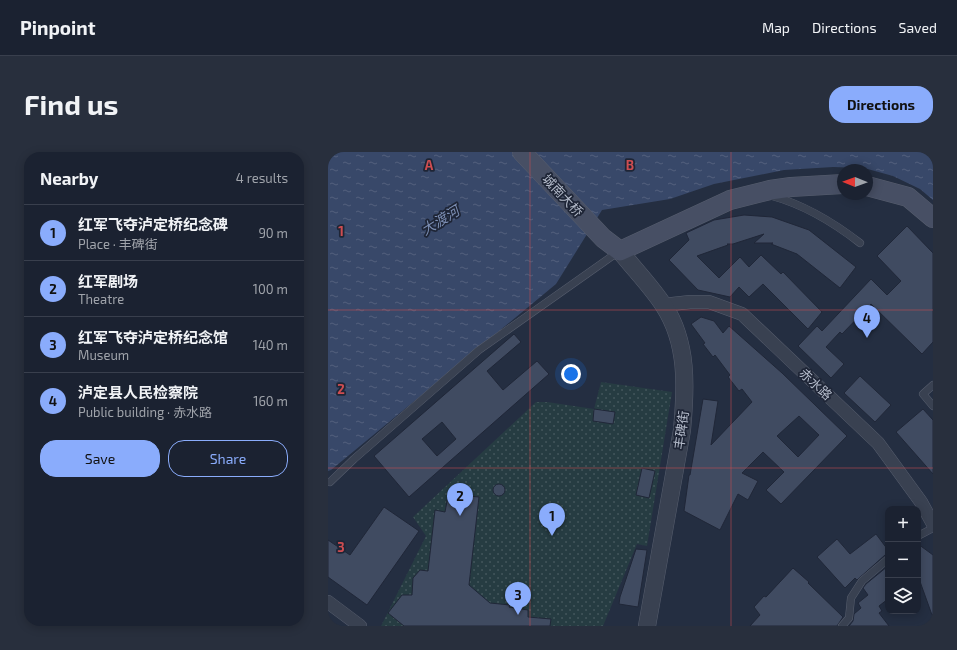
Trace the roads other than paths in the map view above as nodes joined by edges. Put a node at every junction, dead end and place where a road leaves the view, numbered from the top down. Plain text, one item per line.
1 (522, 152) edge
2 (837, 184) edge
3 (873, 188) edge
4 (760, 193) junction
5 (933, 218) edge
6 (860, 243) dead end
7 (620, 251) junction
8 (663, 305) junction
9 (933, 385) edge
10 (933, 406) edge
11 (330, 482) dead end
12 (933, 524) edge
13 (933, 528) edge
14 (921, 534) edge
15 (885, 562) edge
16 (328, 602) edge
17 (360, 626) edge
18 (646, 626) edge
19 (842, 626) edge

1 - 7 main road, 城南大桥
2 - 4 main road
3 - 5 main road
4 - 6 lane
4 - 7 main road
7 - 8 street, 丰碑街
7 - 11 lane
8 - 12 street, 赤水路
8 - 18 street, 丰碑街
9 - 10 lane
13 - 14 lane
15 - 19 lane
16 - 17 street

